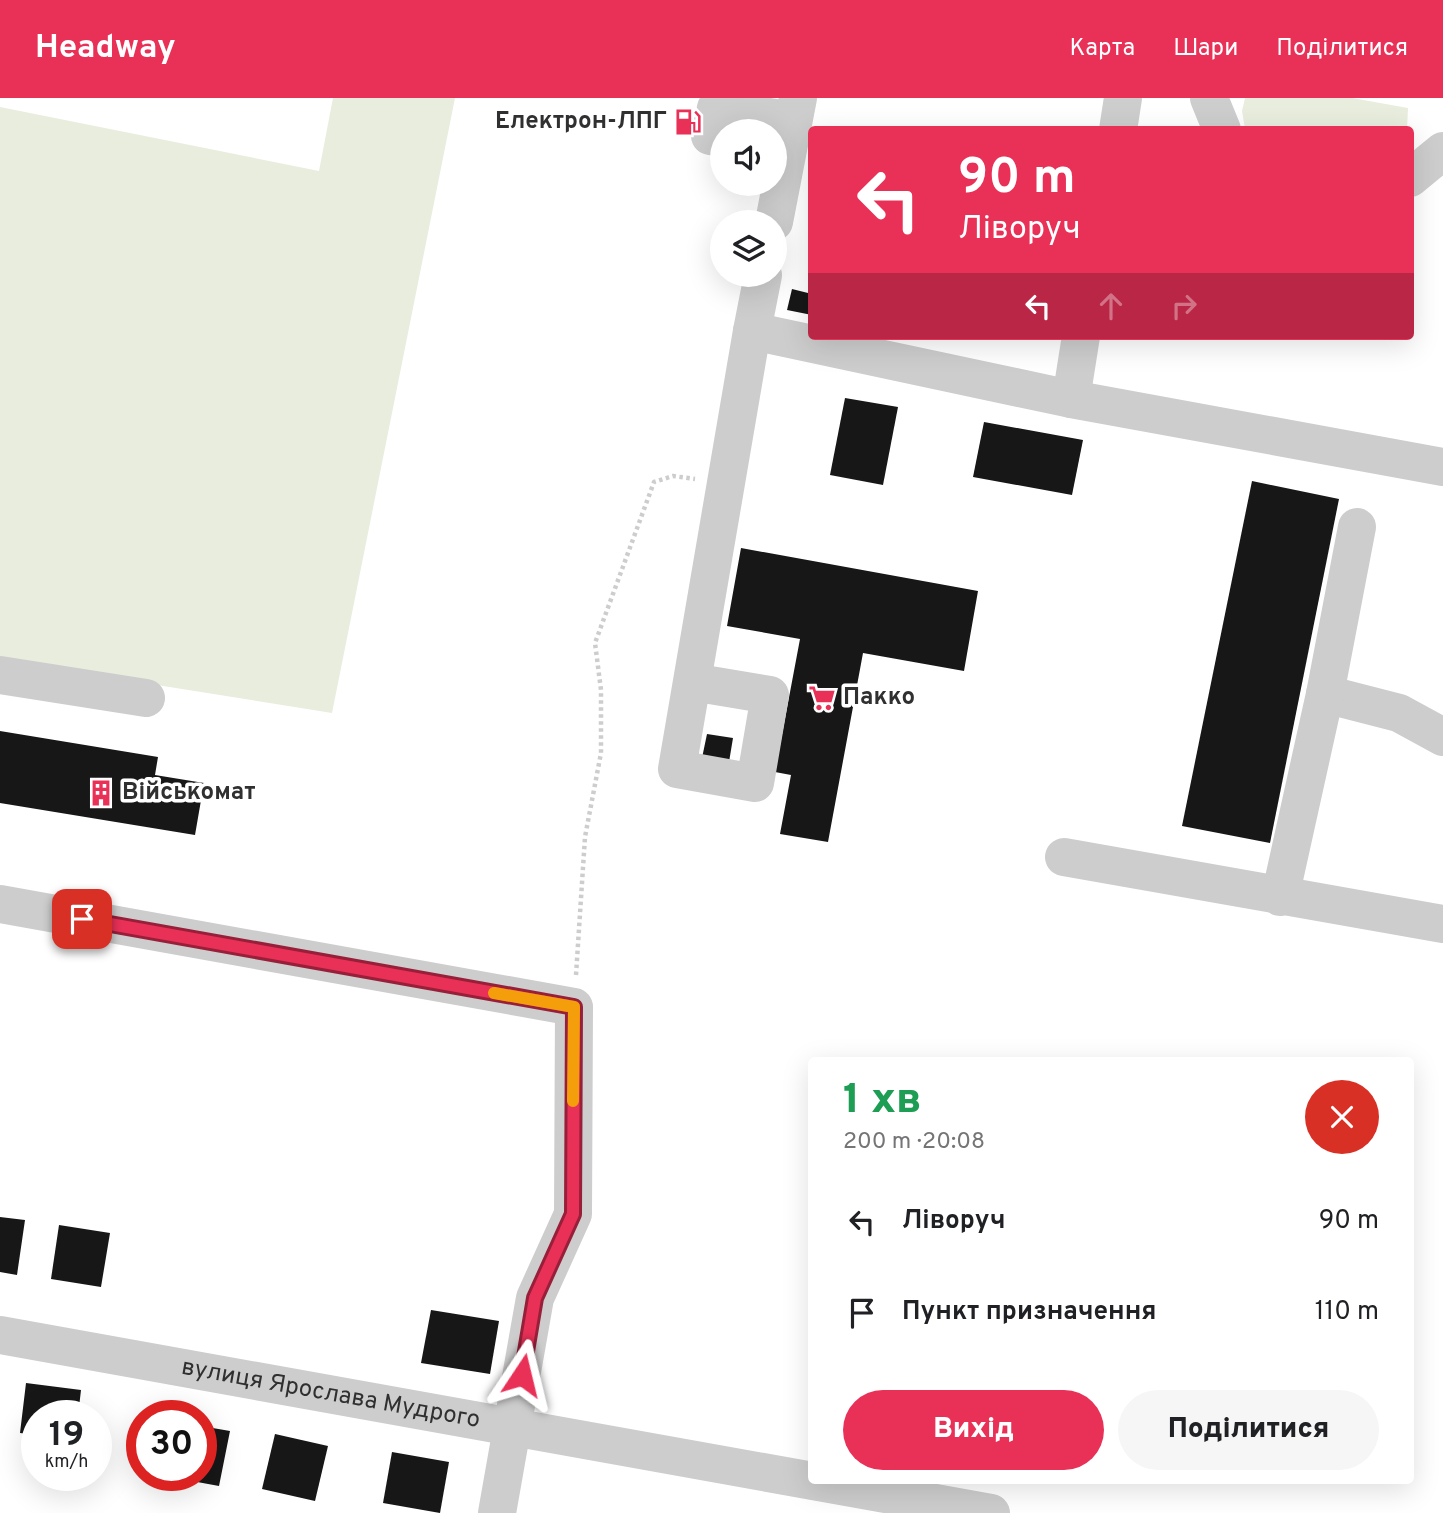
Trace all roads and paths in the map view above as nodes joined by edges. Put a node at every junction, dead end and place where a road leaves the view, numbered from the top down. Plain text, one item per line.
1 (1123, 98) edge
2 (1209, 98) edge
3 (714, 119) edge
4 (754, 119) edge
5 (1119, 126) edge
6 (1220, 126) edge
7 (789, 129) edge
8 (1443, 151) edge
9 (1414, 175) edge
10 (776, 210) edge
11 (761, 287) edge
12 (752, 331) junction
13 (1080, 340) edge
14 (1071, 399) junction
15 (1443, 467) edge
16 (726, 485) junction
17 (1357, 527) dead end
18 (0, 675) edge
19 (692, 682) dead end
20 (1325, 694) junction
21 (146, 698) dead end
22 (1443, 737) edge
23 (1064, 857) dead end
24 (1280, 897) junction
25 (0, 904) edge
26 (1443, 924) edge
27 (574, 1007) junction
28 (0, 1335) edge
29 (513, 1427) junction
30 (808, 1480) edge
31 (830, 1484) edge
32 (497, 1513) edge
33 (991, 1513) edge

1 - 5 street
2 - 6 street
3 - 4 street
7 - 10 street
8 - 9 street
11 - 12 street
12 - 14 street
12 - 16 street
13 - 14 street
14 - 15 street
16 - 19 street
16 - 27 path
17 - 20 street
18 - 21 street
20 - 22 street
20 - 24 street
23 - 24 street
24 - 26 street
25 - 27 street
27 - 29 street
28 - 29 street, вулиця Ярослава Мудрого
29 - 30 street, вулиця Ярослава Мудрого
29 - 32 street
31 - 33 street, вулиця Ярослава Мудрого

